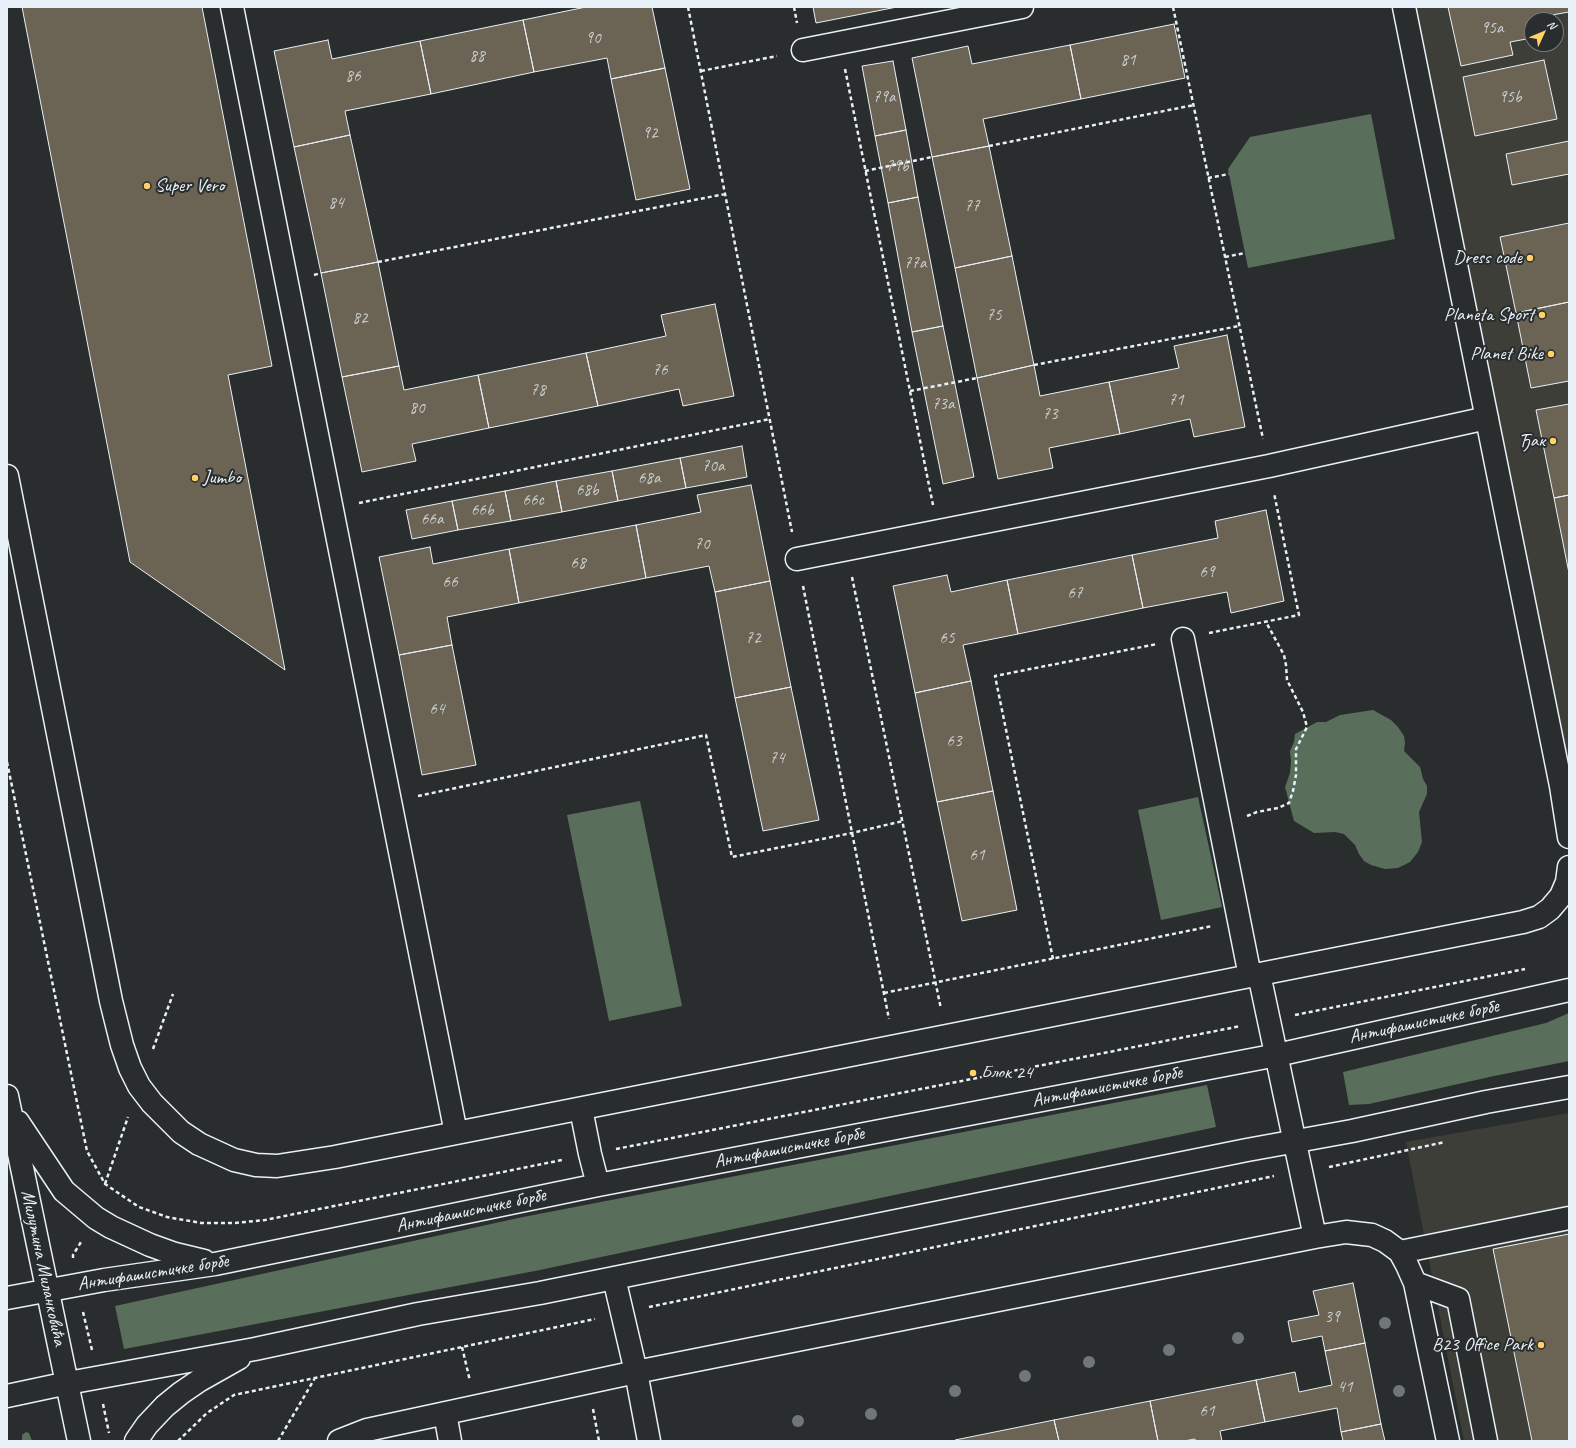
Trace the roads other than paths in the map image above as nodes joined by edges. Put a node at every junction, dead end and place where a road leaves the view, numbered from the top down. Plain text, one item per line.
1 (232, 7) edge
2 (1022, 7) edge
3 (1404, 7) edge
4 (803, 50) road end
5 (1487, 418) junction
6 (7, 476) edge
7 (797, 559) road end
8 (1183, 639) road end
9 (1569, 837) edge
10 (1569, 867) edge
11 (1255, 975) junction
12 (1569, 990) edge
13 (1277, 1055) junction
14 (1569, 1087) edge
15 (8, 1102) edge
16 (581, 1109) junction
17 (456, 1133) junction
18 (1296, 1142) junction
19 (598, 1185) junction
20 (1569, 1218) edge
21 (1315, 1236) junction
22 (1400, 1252) junction
23 (215, 1264) junction
24 (614, 1278) junction
25 (1416, 1283) junction
26 (48, 1290) junction
27 (7, 1298) edge
28 (255, 1349) junction
29 (636, 1372) junction
30 (68, 1383) junction
31 (7, 1396) edge
32 (445, 1413) junction
33 (79, 1441) edge
34 (136, 1441) edge
35 (339, 1441) edge
36 (450, 1441) edge
37 (649, 1441) edge
38 (1448, 1441) edge
39 (1486, 1441) edge

1 - 17 street
2 - 4 street
3 - 5 street
5 - 7 street
5 - 9 street
6 - 17 street
8 - 11 street
10 - 11 street
11 - 13 street
11 - 16 street
12 - 13 street, Антифашистичке борбе
13 - 18 street
13 - 19 street, Антифашистичке борбе
14 - 18 street
15 - 23 street
15 - 26 street, Милутина Миланковића
16 - 17 street
16 - 19 street
18 - 21 street
18 - 24 street
19 - 23 street, Антифашистичке борбе
20 - 22 street
21 - 22 street
21 - 29 street
22 - 25 street
23 - 26 street, Антифашистичке борбе
24 - 28 street
24 - 29 street
25 - 38 street
25 - 39 street
26 - 27 street, Антифашистичке борбе
26 - 30 street, Милутина Миланковића
28 - 30 street
28 - 34 street
29 - 32 street
29 - 37 street
30 - 31 street
30 - 33 street, Милутина Миланковића
32 - 35 street
32 - 36 street

